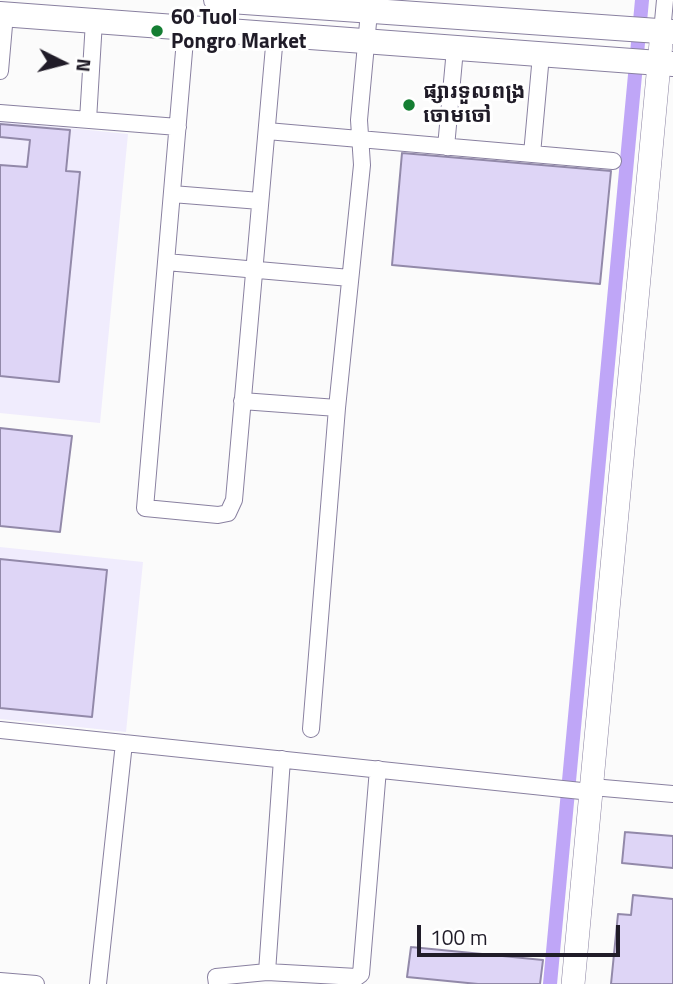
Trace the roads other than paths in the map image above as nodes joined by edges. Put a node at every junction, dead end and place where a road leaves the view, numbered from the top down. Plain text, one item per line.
1 (216, 0) edge
2 (666, 0) edge
3 (369, 12) junction
4 (2, 14) edge
5 (94, 21) junction
6 (186, 28) junction
7 (652, 31) edge
8 (275, 35) junction
9 (368, 42) junction
10 (455, 49) junction
11 (541, 55) junction
12 (651, 62) edge
13 (0, 71) edge
14 (0, 113) edge
15 (88, 120) junction
16 (178, 127) junction
17 (267, 131) junction
18 (360, 139) junction
19 (446, 146) junction
20 (532, 154) junction
21 (613, 161) dead end
22 (172, 194) junction
23 (260, 201) junction
24 (166, 262) junction
25 (254, 270) junction
26 (350, 278) junction
27 (242, 401) junction
28 (337, 408) junction
29 (311, 729) dead end
30 (0, 730) edge
31 (124, 743) junction
32 (282, 760) junction
33 (378, 769) junction
34 (582, 790) junction
35 (673, 794) edge
36 (267, 972) junction
37 (0, 981) edge
38 (17, 983) edge
39 (36, 984) edge
40 (98, 984) edge
41 (217, 984) edge
42 (573, 984) edge

1 - 3 main road
2 - 7 street
3 - 7 main road
3 - 9 street
4 - 5 main road
4 - 13 street
5 - 6 main road
5 - 15 street
6 - 8 main road
6 - 16 street
7 - 12 street
8 - 9 main road
8 - 17 street
9 - 10 main road
9 - 18 street
10 - 11 main road
10 - 19 street
11 - 12 main road
11 - 20 street
12 - 34 street
14 - 15 street
15 - 16 street
16 - 22 street
17 - 18 street
17 - 23 street
18 - 19 street
18 - 26 street
19 - 20 street
20 - 21 street
22 - 23 street
22 - 24 street
23 - 25 street
24 - 25 street
24 - 27 street
25 - 26 street
25 - 27 street
26 - 28 street
27 - 28 street
28 - 29 street
30 - 31 street
31 - 32 street
31 - 40 street
32 - 33 street
32 - 36 street
33 - 34 street
33 - 36 street
34 - 35 street
34 - 42 street
36 - 41 street
37 - 38 street
38 - 39 street

